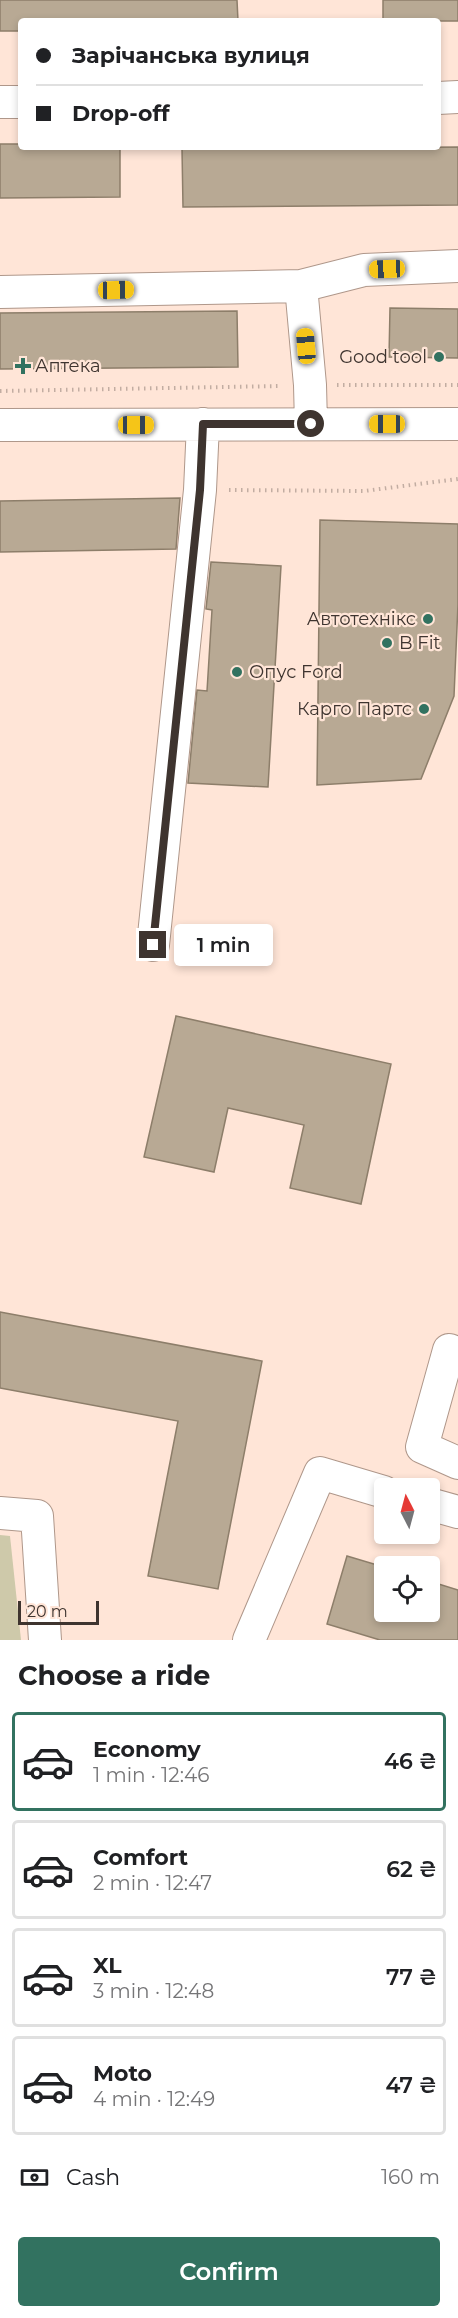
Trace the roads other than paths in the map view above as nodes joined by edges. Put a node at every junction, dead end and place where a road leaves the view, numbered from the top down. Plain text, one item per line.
1 (441, 98) edge
2 (458, 98) edge
3 (0, 102) edge
4 (18, 102) edge
5 (458, 266) edge
6 (301, 286) junction
7 (0, 292) edge
8 (203, 424) junction
9 (311, 424) junction
10 (458, 424) edge
11 (0, 425) edge
12 (153, 945) dead end
13 (458, 1353) edge
14 (458, 1463) edge
15 (374, 1489) edge
16 (440, 1507) edge
17 (458, 1512) edge
18 (0, 1513) edge
19 (45, 1640) edge
20 (249, 1640) edge

1 - 2 street
3 - 4 street
5 - 6 street
6 - 7 street
6 - 9 street
8 - 9 street
8 - 11 street
8 - 12 street
9 - 10 street
13 - 14 street
15 - 20 street
16 - 17 street
18 - 19 street

